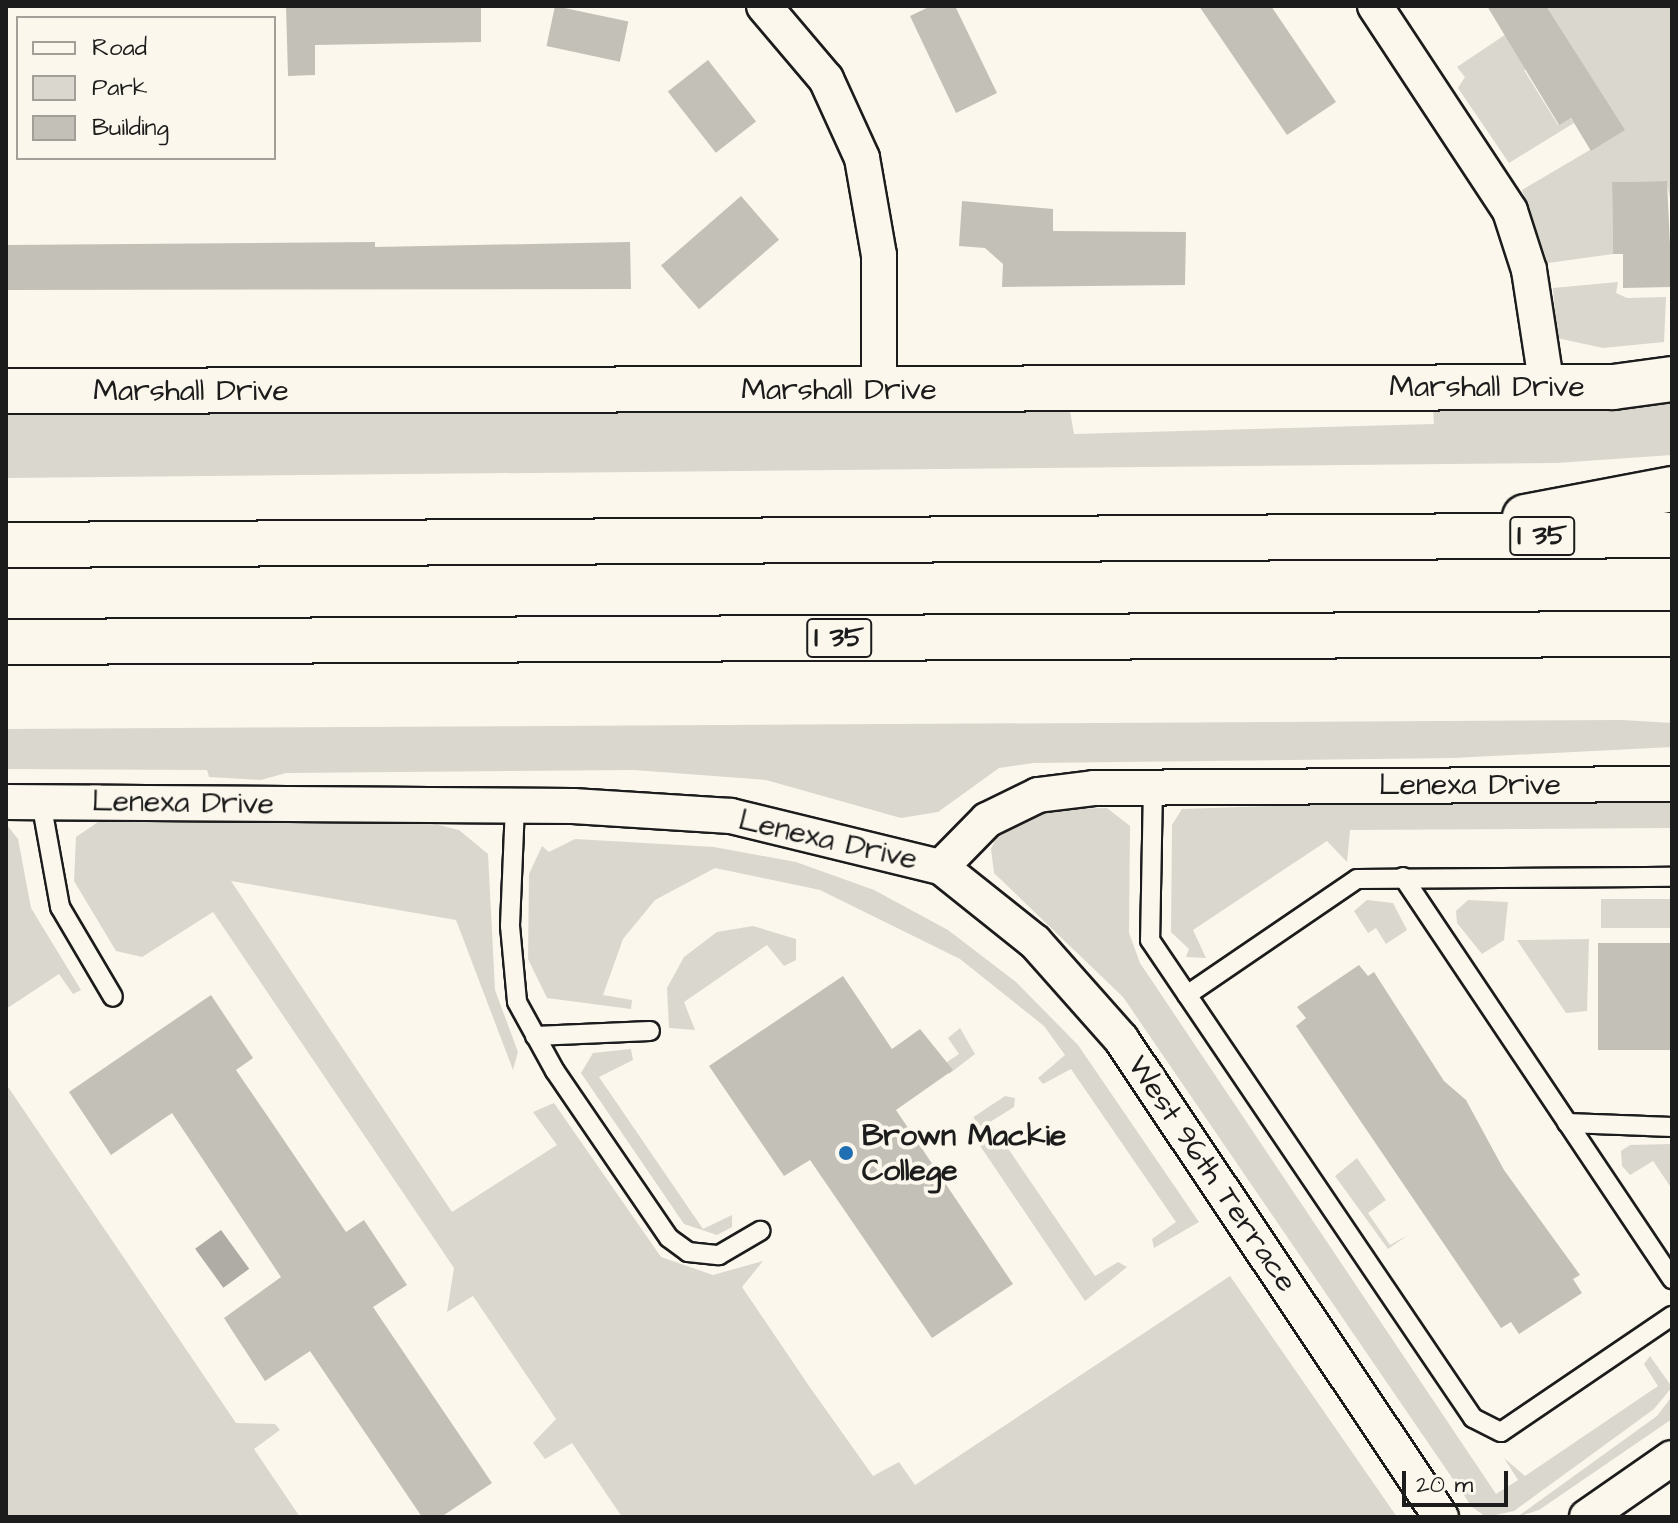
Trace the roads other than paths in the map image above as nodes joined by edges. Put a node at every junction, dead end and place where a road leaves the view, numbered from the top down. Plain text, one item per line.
1 (764, 6) edge
2 (1375, 6) edge
3 (1672, 379) edge
4 (1547, 387) junction
5 (6, 391) edge
6 (879, 391) junction
7 (1672, 489) edge
8 (1672, 535) edge
9 (1413, 538) junction
10 (6, 545) edge
11 (1672, 634) edge
12 (6, 642) edge
13 (1672, 784) edge
14 (1153, 787) junction
15 (6, 802) edge
16 (41, 802) junction
17 (515, 806) junction
18 (941, 867) junction
19 (1403, 877) junction
20 (1672, 877) edge
21 (1187, 995) junction
22 (113, 997) dead end
23 (650, 1031) dead end
24 (535, 1036) junction
25 (1567, 1123) junction
26 (1672, 1127) edge
27 (760, 1231) dead end
28 (1672, 1279) edge
29 (1672, 1316) edge
30 (1670, 1464) edge
31 (1441, 1517) edge
32 (1587, 1517) edge

1 - 6 street
2 - 4 street
3 - 4 main road, Marshall Drive
4 - 6 main road, Marshall Drive
5 - 6 main road, Marshall Drive
7 - 9 main road
8 - 9 main road, I 35
9 - 10 main road, I 35
11 - 12 main road, I 35
13 - 14 street, Lenexa Drive
14 - 18 street, Lenexa Drive
14 - 21 lane
15 - 16 street, Lenexa Drive
16 - 17 street, Lenexa Drive
16 - 22 lane
17 - 18 street, Lenexa Drive
17 - 24 lane
18 - 31 street, West 96th Terrace
19 - 20 lane
19 - 21 lane
19 - 25 lane
21 - 29 lane
23 - 24 lane
24 - 27 lane
25 - 26 lane
25 - 28 lane
30 - 32 street

